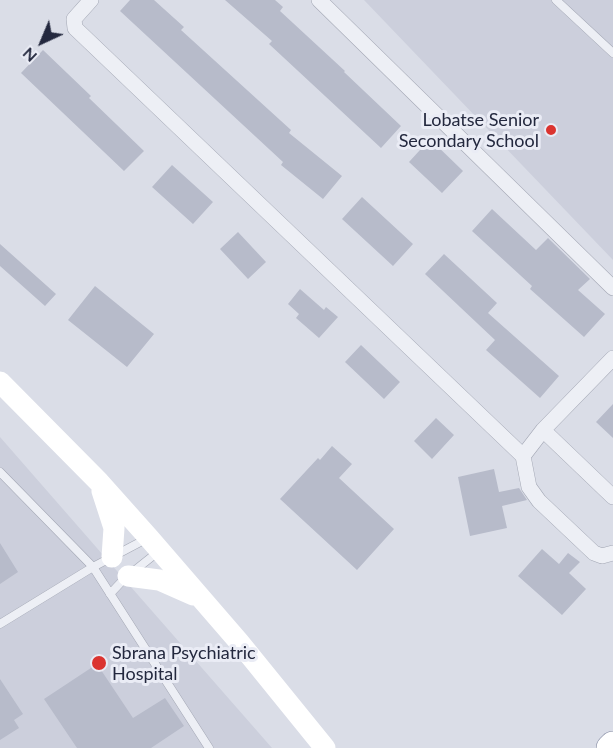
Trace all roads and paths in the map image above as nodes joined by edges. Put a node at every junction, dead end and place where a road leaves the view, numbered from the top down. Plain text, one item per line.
1 (91, 0) edge
2 (319, 0) edge
3 (556, 0) edge
4 (613, 53) edge
5 (613, 288) edge
6 (613, 358) edge
7 (0, 382) edge
8 (543, 430) junction
9 (523, 456) junction
10 (0, 472) edge
11 (99, 482) junction
12 (613, 497) edge
13 (155, 544) junction
14 (613, 553) edge
15 (112, 558) junction
16 (93, 567) junction
17 (128, 576) junction
18 (110, 594) junction
19 (204, 601) junction
20 (0, 624) edge
21 (209, 748) edge
22 (325, 748) edge

1 - 9 street
2 - 5 street
3 - 4 lane
6 - 8 street
7 - 11 street
8 - 9 street
8 - 12 street
9 - 14 street
10 - 16 lane
11 - 13 street
11 - 15 street
13 - 15 lane
13 - 17 lane
13 - 19 street
15 - 16 lane
16 - 18 lane
16 - 20 lane
17 - 18 lane
17 - 19 street
18 - 21 lane
19 - 22 street

